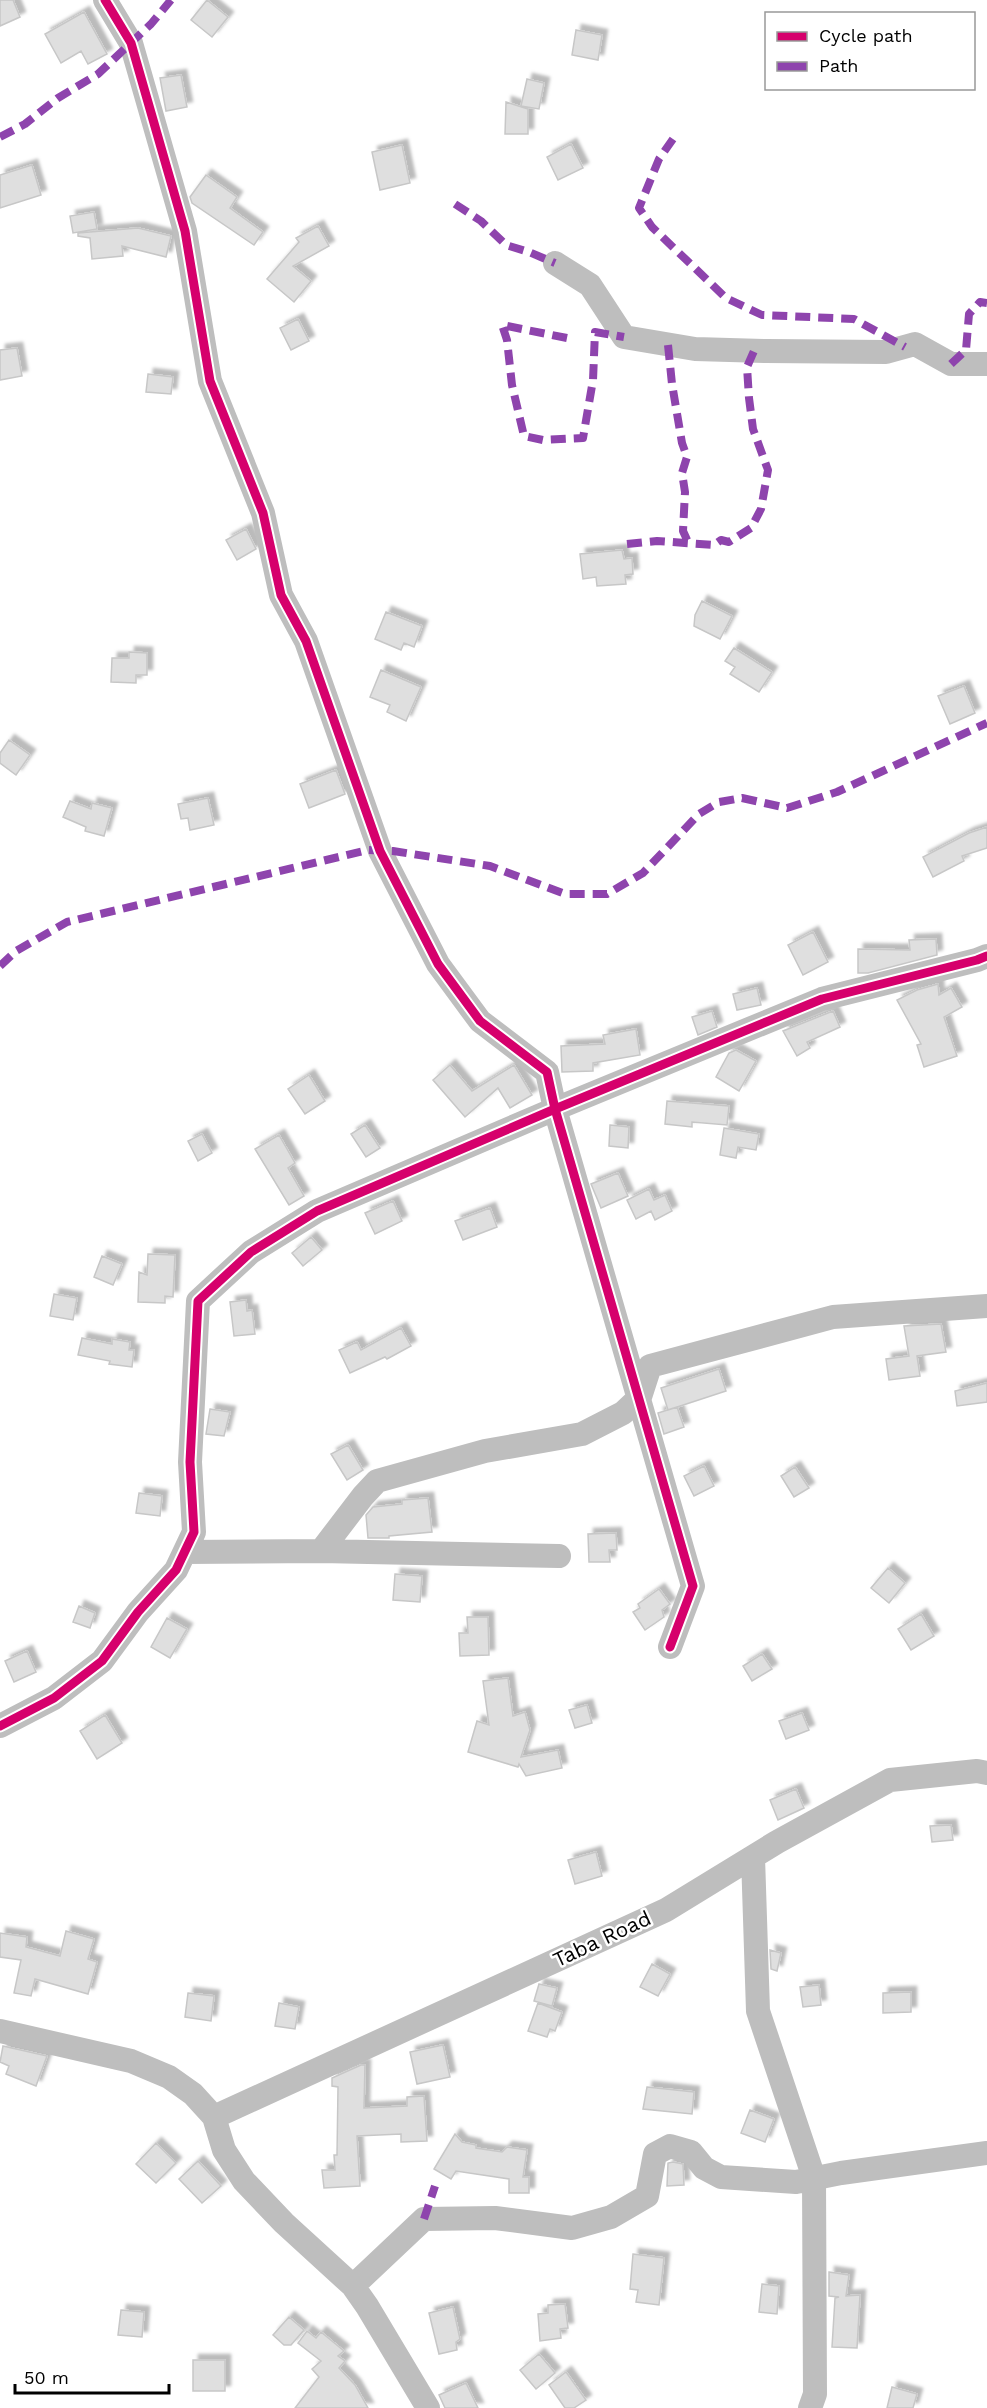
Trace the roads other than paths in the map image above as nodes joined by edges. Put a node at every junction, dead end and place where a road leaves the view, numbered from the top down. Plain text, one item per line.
1 (105, 0) edge
2 (555, 263) dead end
3 (987, 364) edge
4 (987, 956) edge
5 (555, 1109) junction
6 (987, 1306) edge
7 (640, 1397) junction
8 (321, 1551) junction
9 (185, 1552) junction
10 (559, 1556) dead end
11 (670, 1647) dead end
12 (0, 1726) edge
13 (987, 1773) edge
14 (753, 1857) junction
15 (0, 2031) edge
16 (214, 2117) junction
17 (987, 2153) edge
18 (814, 2178) junction
19 (353, 2286) junction
20 (428, 2408) edge
21 (810, 2408) edge

1 - 5 street
2 - 3 street
4 - 5 street
5 - 7 street
5 - 9 street
6 - 7 street
7 - 8 street
7 - 11 street
8 - 9 street
8 - 10 street
9 - 12 street
13 - 14 street, Taba Road
14 - 16 street, Taba Road
14 - 18 street
15 - 16 street
16 - 19 street
17 - 18 street
18 - 19 street
18 - 21 street
19 - 20 street

